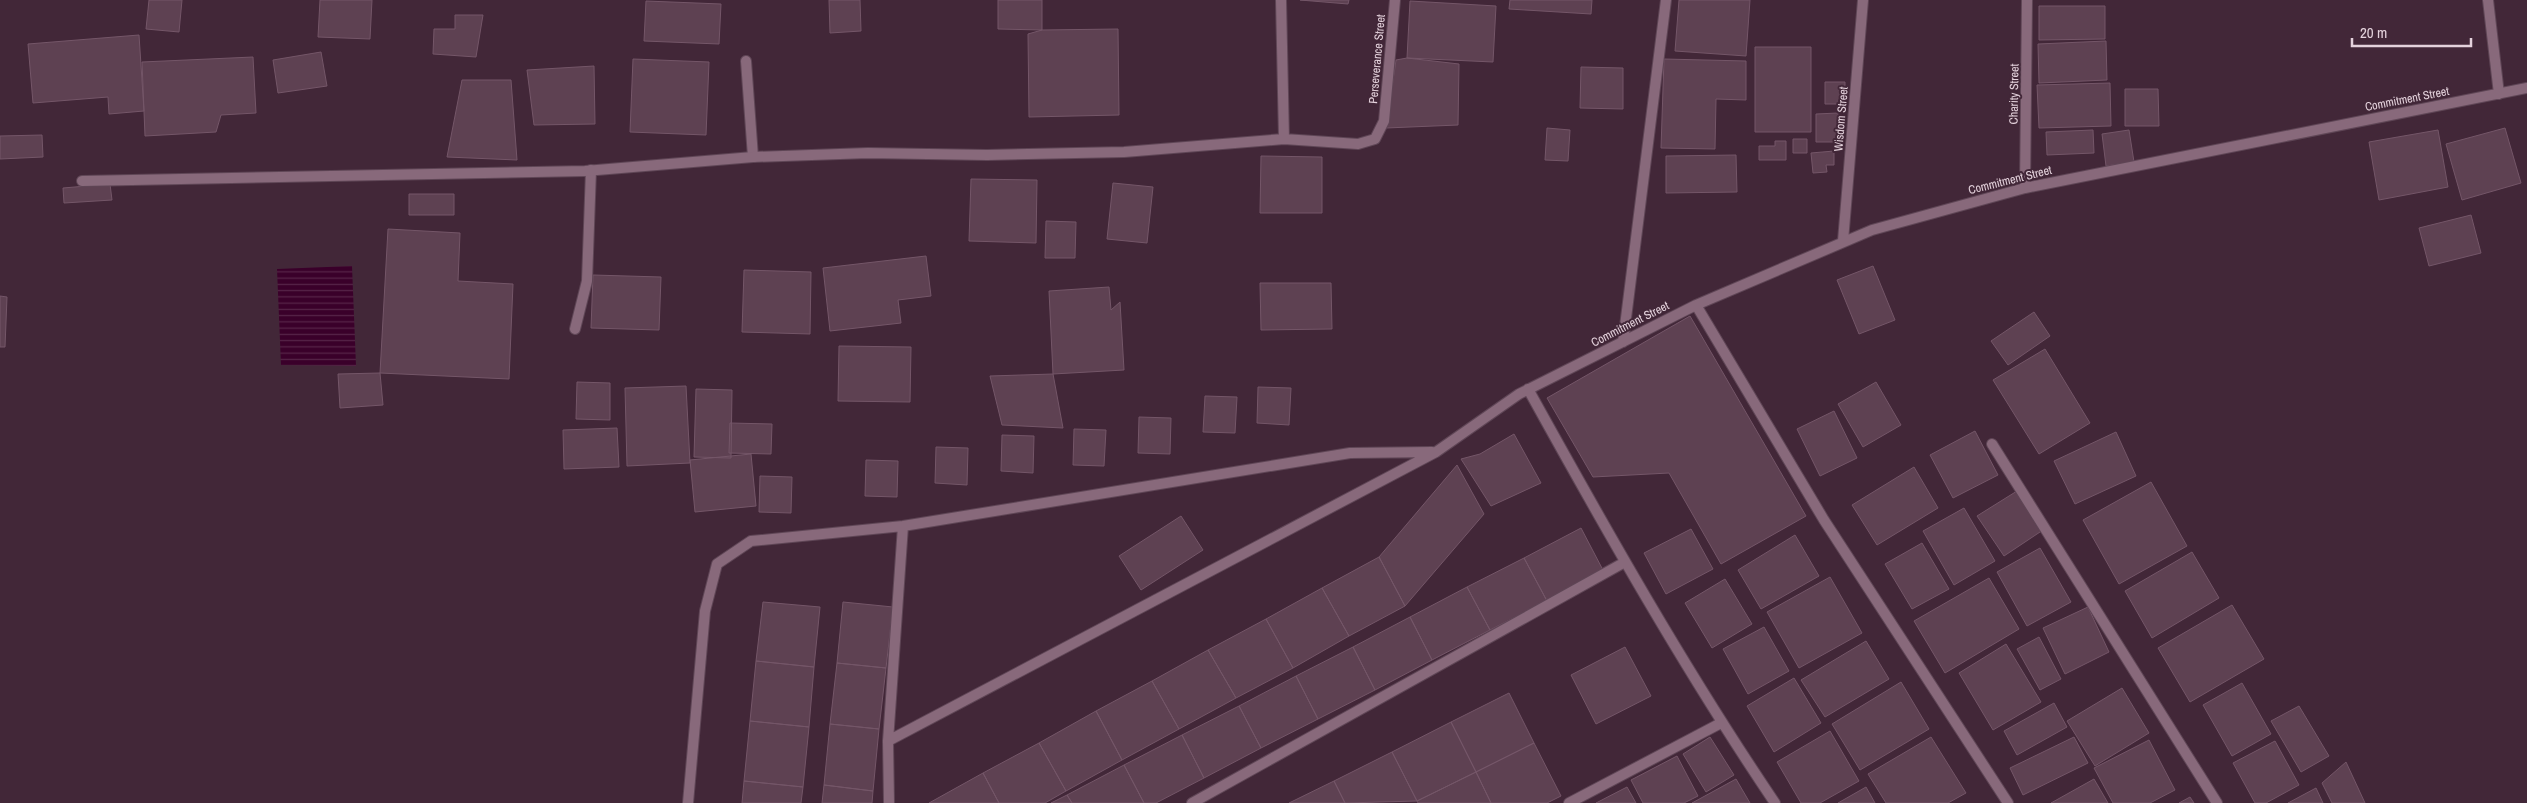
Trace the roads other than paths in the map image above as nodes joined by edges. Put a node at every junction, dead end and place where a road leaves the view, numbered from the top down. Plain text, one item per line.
1 (1281, 0) edge
2 (1395, 0) edge
3 (1666, 0) edge
4 (1863, 0) edge
5 (2028, 0) edge
6 (2488, 0) edge
7 (746, 61) dead end
8 (2527, 88) edge
9 (2499, 94) junction
10 (1284, 139) junction
11 (753, 157) junction
12 (590, 170) junction
13 (82, 181) dead end
14 (2025, 188) junction
15 (1844, 240) junction
16 (1696, 305) junction
17 (575, 329) dead end
18 (1623, 342) junction
19 (1528, 389) junction
20 (1992, 444) dead end
21 (1436, 452) junction
22 (903, 526) junction
23 (1625, 562) junction
24 (1721, 723) junction
25 (888, 740) junction
26 (688, 803) edge
27 (889, 803) edge
28 (1192, 803) edge
29 (1569, 803) edge
30 (1775, 803) edge
31 (2008, 803) edge
32 (2217, 803) edge

1 - 10 street
2 - 10 street, Perseverance Street
3 - 18 street
4 - 15 street, Wisdom Street
5 - 14 street, Charity Street
6 - 9 street
7 - 11 street
8 - 9 street, Commitment Street
9 - 14 street, Commitment Street
10 - 11 street
11 - 12 street
12 - 13 street
12 - 17 street
14 - 15 street, Commitment Street
15 - 16 street, Commitment Street
16 - 18 street, Commitment Street
16 - 31 street
18 - 19 street, Commitment Street
19 - 21 street, Commitment Street
19 - 23 street
20 - 32 street
21 - 22 street
21 - 25 street, Commitment Street
22 - 25 street
22 - 26 street
23 - 24 street
23 - 28 street
24 - 29 street
24 - 30 street
25 - 27 street

